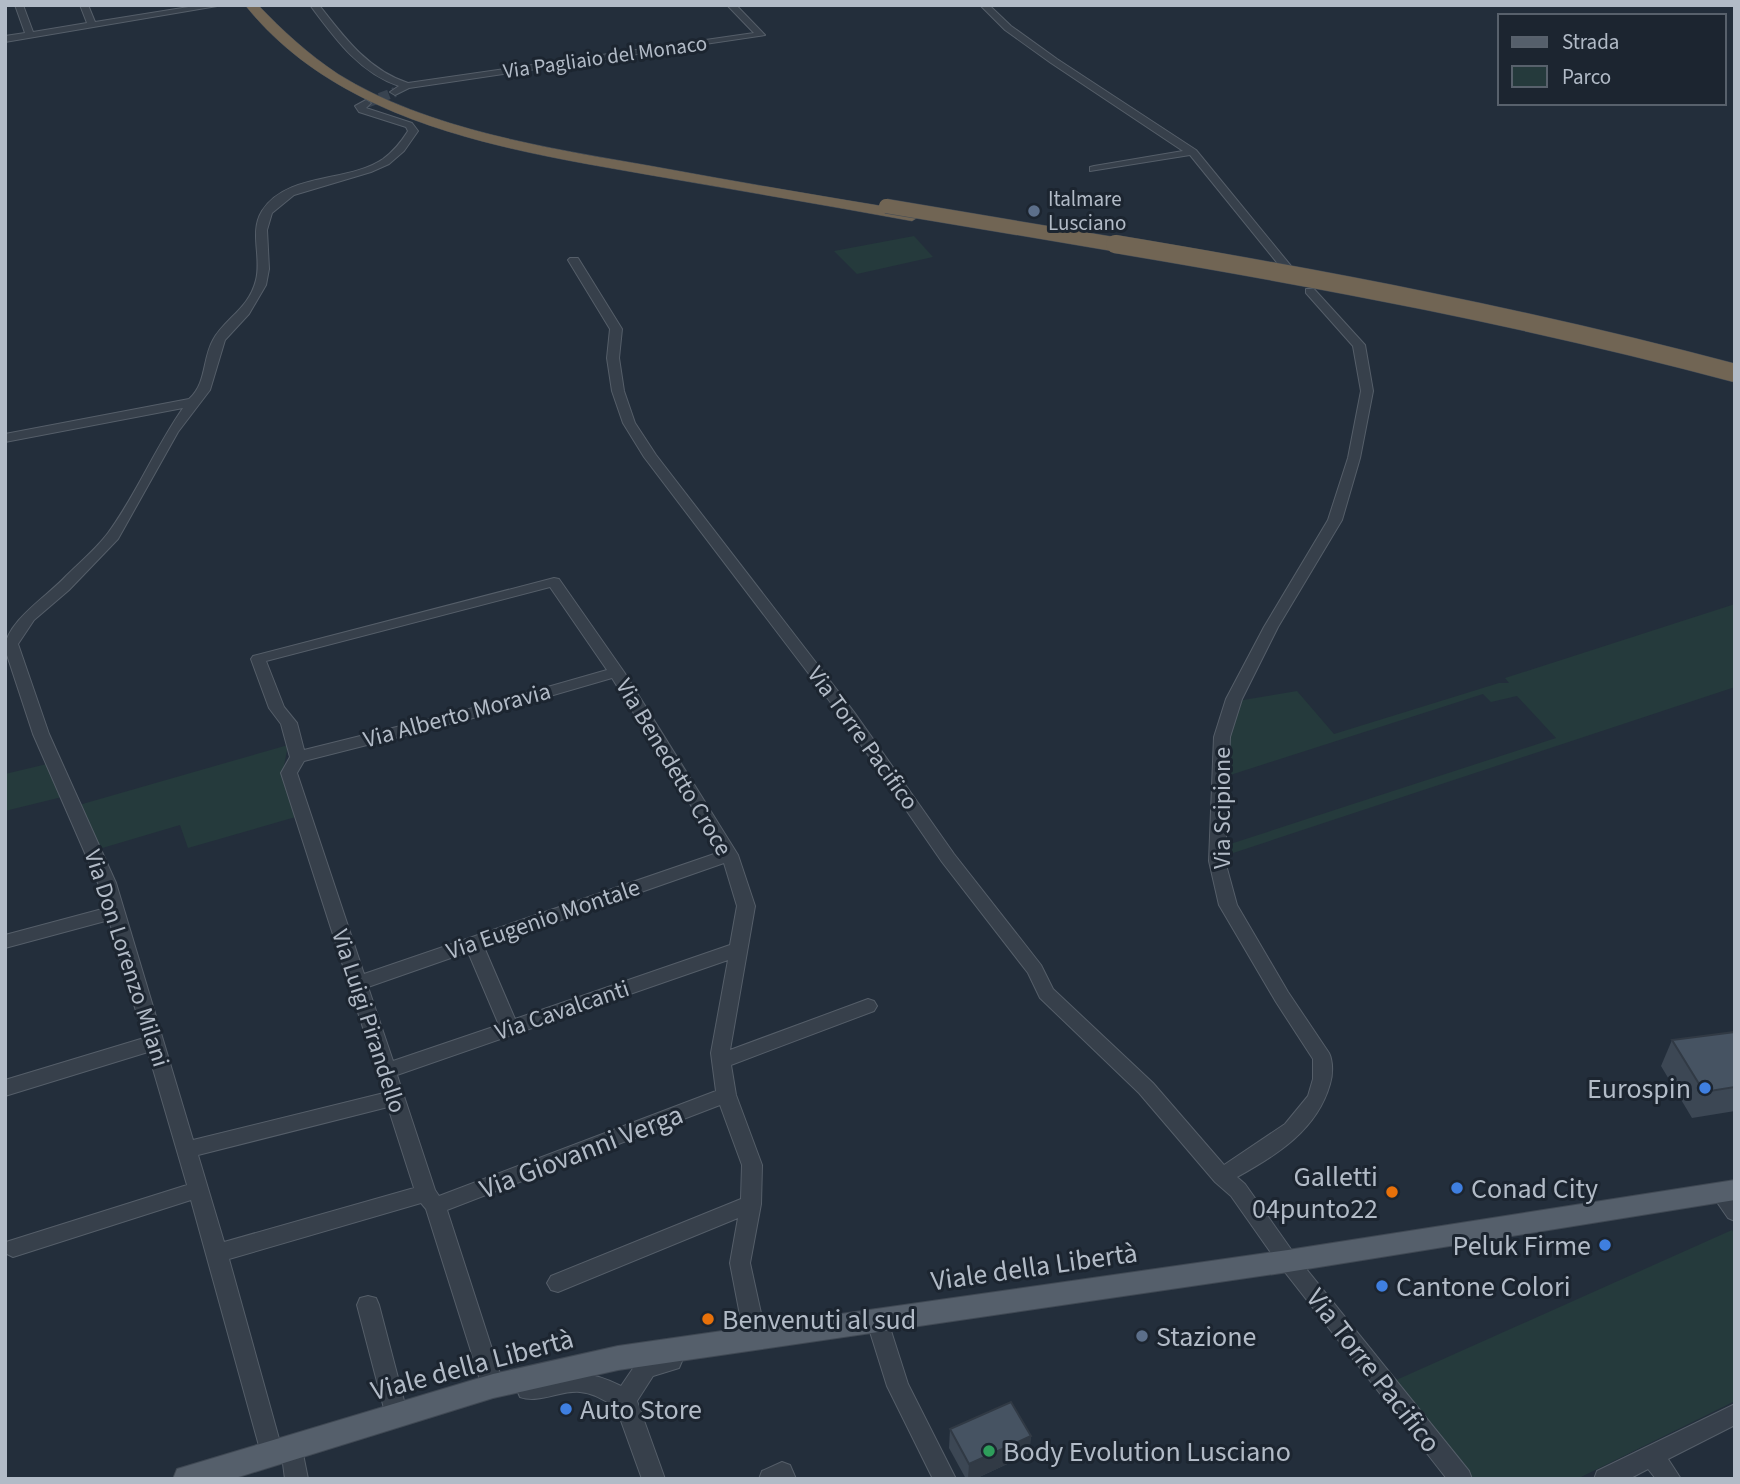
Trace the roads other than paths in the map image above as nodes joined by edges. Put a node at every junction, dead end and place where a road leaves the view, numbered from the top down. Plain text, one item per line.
1 (19, 5) edge
2 (84, 5) edge
3 (219, 5) edge
4 (251, 5) edge
5 (261, 5) edge
6 (314, 5) edge
7 (731, 5) edge
8 (984, 5) edge
9 (92, 26) junction
10 (30, 36) junction
11 (5, 39) edge
12 (407, 86) junction
13 (396, 92) tunnel mouth
14 (366, 103) dead end
15 (1192, 152) junction
16 (1094, 169) dead end
17 (868, 207) junction
18 (574, 260) dead end
19 (1287, 268) dead end
20 (1310, 292) dead end
21 (1687, 366) joint
22 (1735, 373) edge
23 (1735, 380) edge
24 (193, 402) junction
25 (5, 438) edge
26 (258, 659) joint
27 (616, 672) junction
28 (298, 757) junction
29 (730, 855) junction
30 (114, 912) junction
31 (5, 942) edge
32 (473, 942) junction
33 (738, 949) junction
34 (358, 983) junction
35 (868, 1006) dead end
36 (510, 1029) junction
37 (156, 1042) junction
38 (722, 1061) junction
39 (387, 1072) junction
40 (5, 1088) edge
41 (726, 1095) junction
42 (395, 1098) junction
43 (186, 1150) junction
44 (1222, 1176) junction
45 (197, 1190) junction
46 (1730, 1198) edge
47 (431, 1199) junction
48 (751, 1204) junction
49 (13, 1248) dead end
50 (217, 1253) junction
51 (1288, 1261) junction
52 (558, 1283) dead end
53 (368, 1305) dead end
54 (877, 1319) junction
55 (755, 1336) junction
56 (729, 1341) junction
57 (496, 1386) junction
58 (625, 1400) junction
59 (1735, 1414) edge
60 (397, 1416) junction
61 (282, 1450) junction
62 (1651, 1455) junction
63 (241, 1471) edge
64 (297, 1477) edge
65 (187, 1479) edge
66 (654, 1479) edge
67 (771, 1479) edge
68 (785, 1479) edge
69 (945, 1479) edge
70 (1461, 1479) edge
71 (1605, 1479) edge
72 (1670, 1479) edge

1 - 10 street
2 - 9 street
3 - 9 street
4 - 17 highway
5 - 17 highway
6 - 12 street
7 - 12 street, Via Pagliaio del Monaco
8 - 15 street
9 - 10 street
10 - 11 street
12 - 13 street
14 - 24 street
15 - 16 street
15 - 19 street
17 - 21 highway
17 - 22 highway, bridge
18 - 44 street, Via Torre Pacifico
20 - 44 street, Via Scipione
21 - 23 highway
24 - 25 street
24 - 30 street, Via Don Lorenzo Milani
26 - 27 street, Via Benedetto Croce
26 - 28 street, Via Luigi Pirandello
27 - 28 street, Via Alberto Moravia
27 - 29 street, Via Benedetto Croce
28 - 34 street, Via Luigi Pirandello
29 - 32 street, Via Eugenio Montale
29 - 33 street, Via Benedetto Croce
30 - 31 street
30 - 37 street, Via Don Lorenzo Milani
32 - 34 street, Via Eugenio Montale
32 - 36 street
33 - 36 street, Via Cavalcanti
33 - 38 street, Via Benedetto Croce
34 - 39 street, Via Luigi Pirandello
35 - 38 street
36 - 39 street, Via Cavalcanti
37 - 40 street
37 - 43 street, Via Don Lorenzo Milani
38 - 41 street, Via Benedetto Croce
39 - 42 street, Via Luigi Pirandello
41 - 47 street, Via Giovanni Verga
41 - 48 street, Via Benedetto Croce
42 - 43 street
42 - 47 street, Via Luigi Pirandello
43 - 45 street, Via Don Lorenzo Milani
44 - 51 street, Via Torre Pacifico
45 - 49 street
45 - 50 street, Via Don Lorenzo Milani
46 - 51 main road, Viale della Libertà
47 - 50 street, Via Giovanni Verga
47 - 57 street, Via Luigi Pirandello
48 - 52 street
48 - 55 street, Via Benedetto Croce
50 - 61 street, Via Don Lorenzo Milani
51 - 54 main road, Viale della Libertà
51 - 70 street, Via Torre Pacifico
53 - 60 street
54 - 55 main road, Viale della Libertà
54 - 69 street
55 - 56 main road, Viale della Libertà
56 - 57 main road, Viale della Libertà
56 - 58 street
57 - 58 street
57 - 60 main road, Viale della Libertà
58 - 66 street
59 - 62 street
60 - 61 main road, Viale della Libertà
61 - 63 main road, Viale della Libertà
61 - 64 street, Via Don Lorenzo Milani
62 - 71 street
62 - 72 street
63 - 65 main road, Viale della Libertà
67 - 68 street

